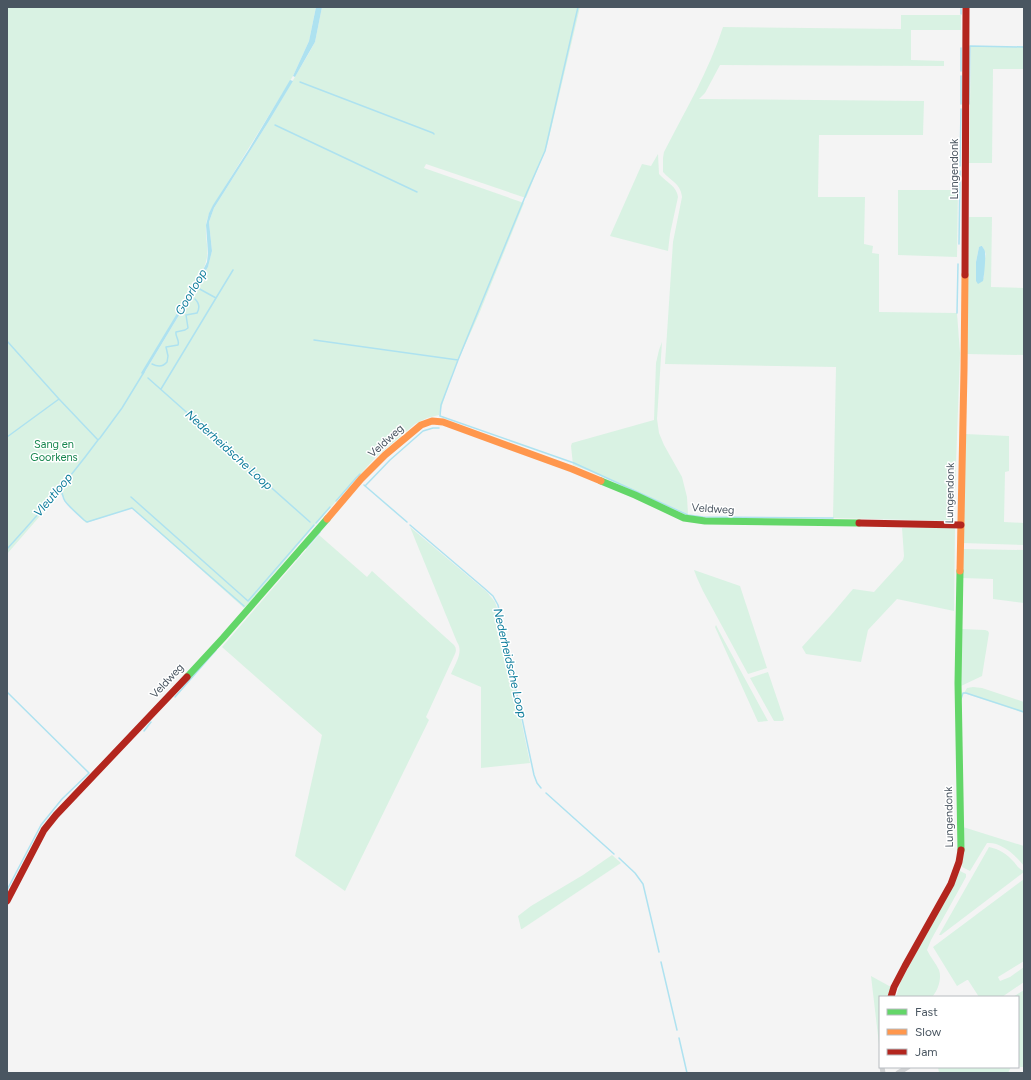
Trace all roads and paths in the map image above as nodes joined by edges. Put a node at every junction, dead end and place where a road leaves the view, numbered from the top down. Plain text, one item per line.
1 (966, 7) edge
2 (960, 524) junction
3 (7, 901) edge
4 (891, 996) edge

1 - 2 street, Lungendonk
2 - 3 street, Veldweg
2 - 4 street, Lungendonk

